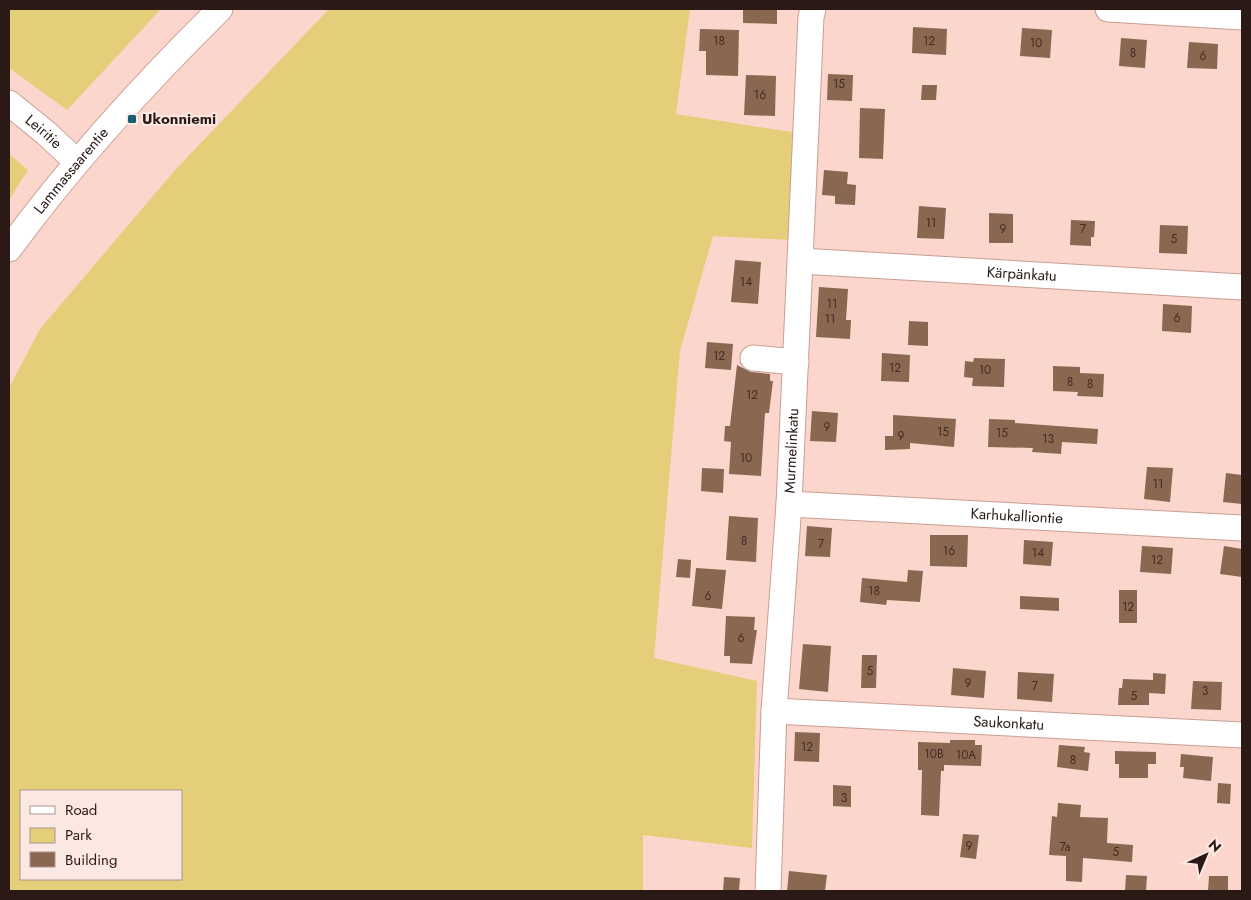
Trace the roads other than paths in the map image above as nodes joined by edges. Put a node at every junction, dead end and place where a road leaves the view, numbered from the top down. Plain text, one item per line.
1 (220, 9) edge
2 (813, 9) edge
3 (1108, 9) edge
4 (1242, 17) edge
5 (9, 103) edge
6 (77, 162) junction
7 (9, 249) edge
8 (801, 261) junction
9 (1242, 287) edge
10 (753, 358) dead end
11 (796, 362) junction
12 (789, 504) junction
13 (1242, 528) edge
14 (774, 711) junction
15 (1242, 735) edge
16 (768, 891) edge

1 - 6 street, Lammassaarentie
2 - 8 street, Murmelinkatu
3 - 4 street
5 - 6 street, Leiritie
6 - 7 street, Lammassaarentie
8 - 9 street, Kärpänkatu
8 - 11 street, Murmelinkatu
10 - 11 street
11 - 12 street, Murmelinkatu
12 - 13 street, Karhukalliontie
12 - 14 street, Murmelinkatu
14 - 15 street, Saukonkatu
14 - 16 street, Murmelinkatu

